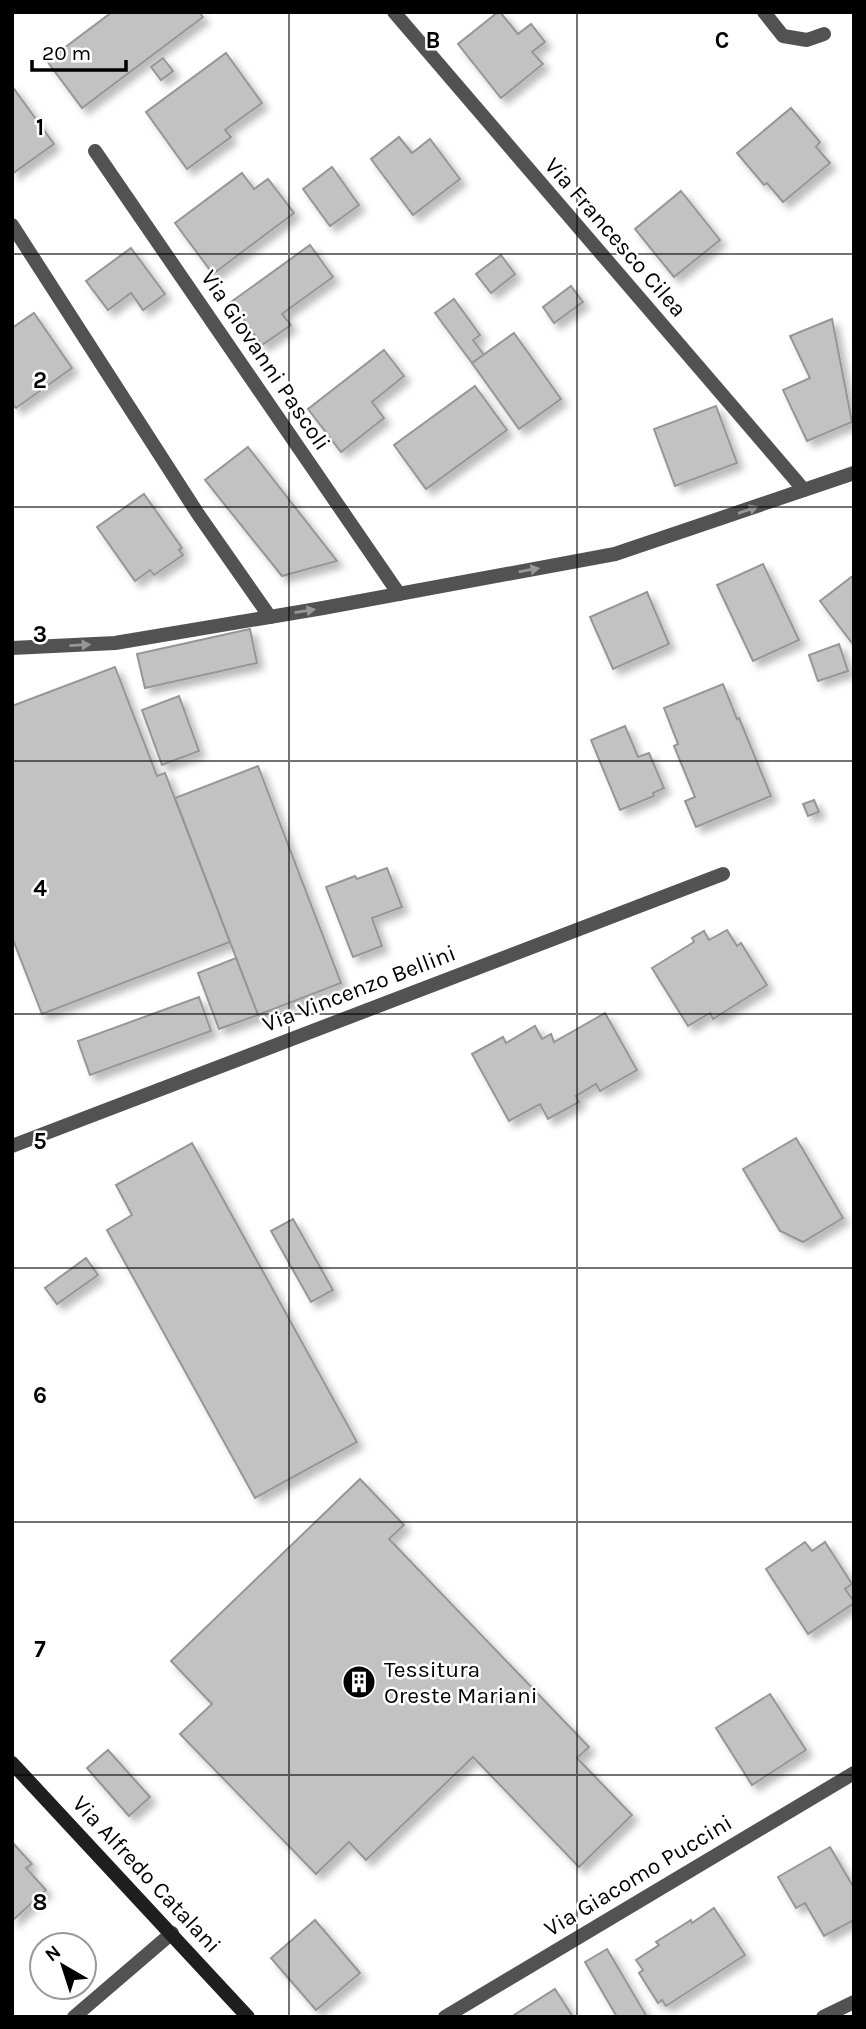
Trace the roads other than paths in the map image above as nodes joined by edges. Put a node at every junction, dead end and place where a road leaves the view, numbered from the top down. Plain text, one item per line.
1 (394, 12) edge
2 (764, 12) edge
3 (824, 34) dead end
4 (95, 151) dead end
5 (12, 225) edge
6 (854, 473) edge
7 (804, 490) junction
8 (399, 594) junction
9 (270, 617) junction
10 (12, 648) edge
11 (723, 874) dead end
12 (12, 1146) edge
13 (12, 1763) edge
14 (854, 1773) edge
15 (172, 1933) junction
16 (854, 2003) edge
17 (74, 2017) edge
18 (248, 2017) edge
19 (445, 2017) edge
20 (823, 2017) edge

1 - 7 street, Via Francesco Cilea
2 - 3 street
4 - 8 street, Via Giovanni Pascoli
5 - 9 street
6 - 7 street
8 -> 7 street
9 -> 8 street
10 -> 9 street
11 - 12 street, Via Vincenzo Bellini
13 - 15 main road, Via Alfredo Catalani
14 - 19 street, Via Giacomo Puccini
15 - 17 street
15 - 18 main road, Via Alfredo Catalani
16 - 20 street

